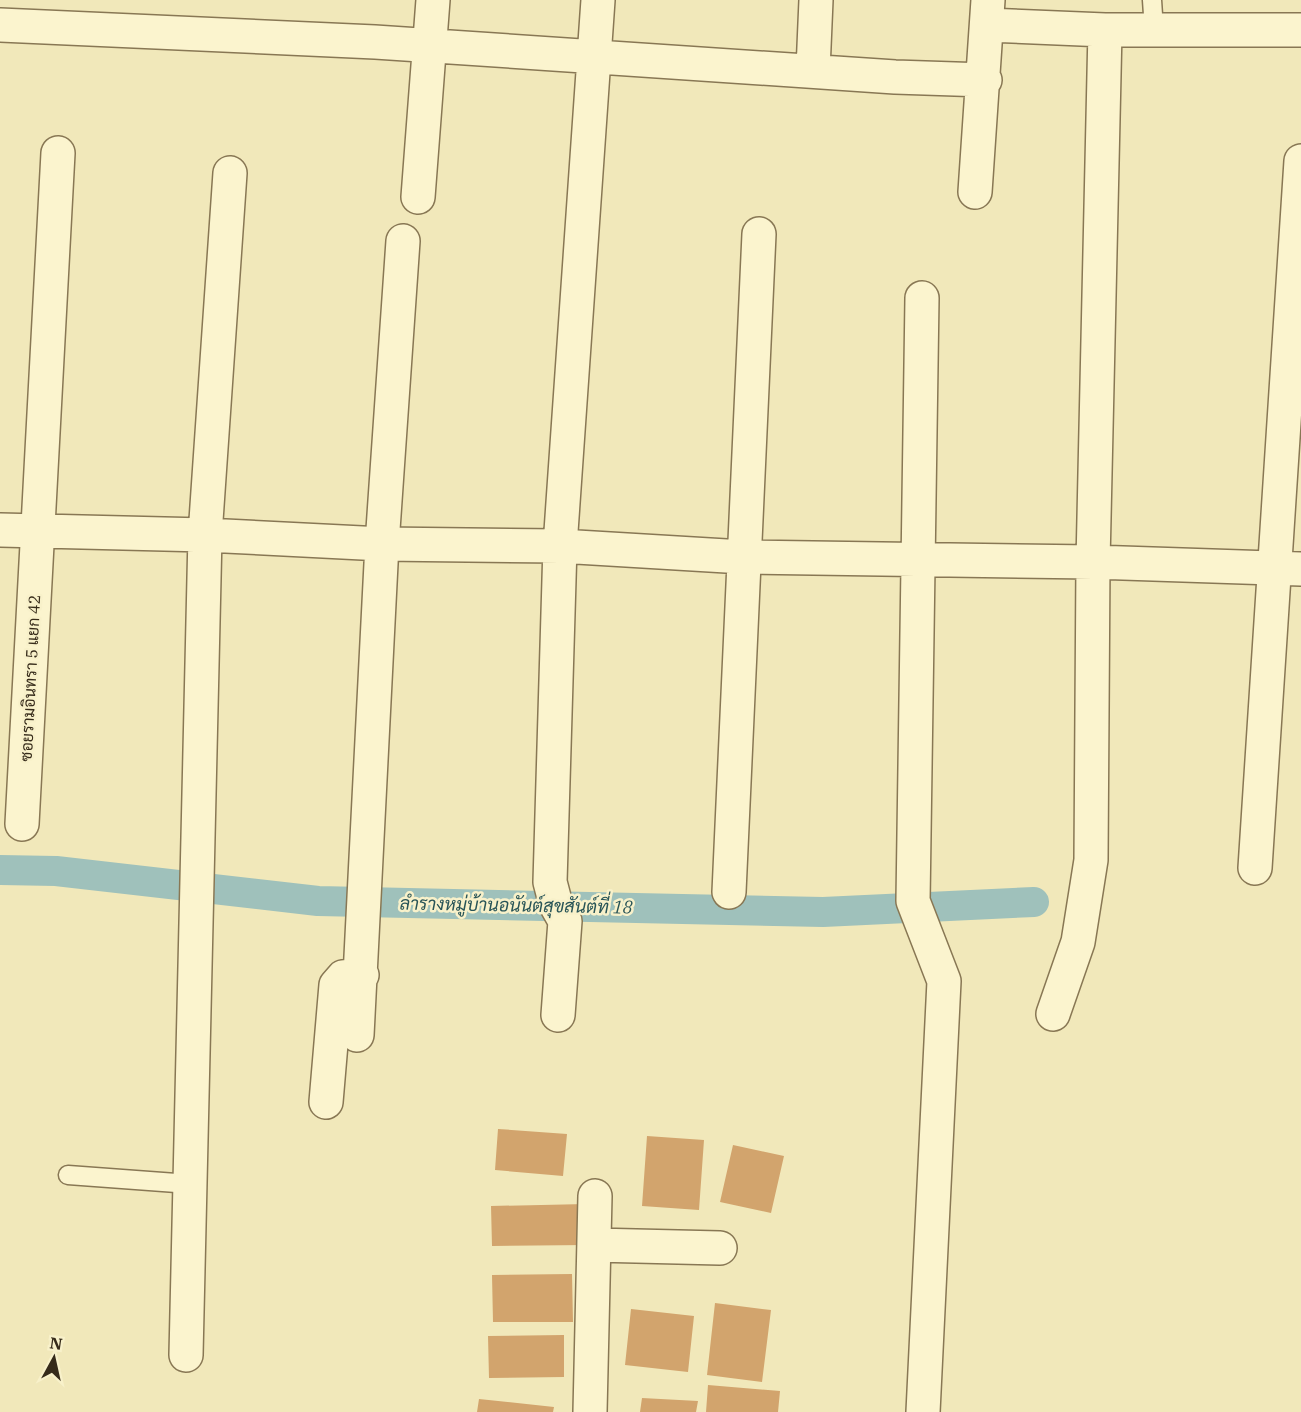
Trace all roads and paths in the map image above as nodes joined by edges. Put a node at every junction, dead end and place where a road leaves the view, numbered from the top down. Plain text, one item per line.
1 (433, 0) edge
2 (598, 0) edge
3 (816, 0) edge
4 (988, 13) edge
5 (1153, 15) edge
6 (0, 25) edge
7 (1105, 30) junction
8 (1301, 30) edge
9 (429, 46) junction
10 (593, 57) junction
11 (813, 70) junction
12 (985, 80) junction
13 (58, 153) dead end
14 (1301, 160) edge
15 (230, 173) dead end
16 (975, 192) dead end
17 (418, 197) dead end
18 (759, 234) dead end
19 (403, 241) dead end
20 (922, 298) dead end
21 (0, 530) edge
22 (38, 531) junction
23 (206, 535) junction
24 (382, 544) junction
25 (560, 546) junction
26 (743, 557) junction
27 (919, 559) junction
28 (1093, 562) junction
29 (1287, 568) edge
30 (22, 824) dead end
31 (1255, 868) dead end
32 (729, 892) dead end
33 (362, 975) junction
34 (1053, 1014) dead end
35 (558, 1015) dead end
36 (357, 1035) dead end
37 (326, 1102) dead end
38 (68, 1175) dead end
39 (190, 1184) junction
40 (595, 1196) dead end
41 (594, 1245) junction
42 (720, 1248) dead end
43 (186, 1355) dead end
44 (590, 1412) edge
45 (924, 1412) edge

1 - 9 street
2 - 10 street
3 - 11 street
4 - 7 street
4 - 12 street
5 - 7 street
5 - 8 street
6 - 9 street
7 - 28 street
9 - 10 street
9 - 17 street
10 - 11 street
10 - 25 street
11 - 12 street
12 - 16 street
13 - 22 street, ซอยรามอินทรา 5 แยก 42
14 - 29 street
15 - 23 street
18 - 26 street
19 - 24 street
20 - 27 street
21 - 22 street
22 - 23 street
22 - 30 street, ซอยรามอินทรา 5 แยก 42
23 - 24 street
23 - 39 street
24 - 25 street
24 - 33 street
25 - 26 street
25 - 35 street
26 - 27 street
26 - 32 street
27 - 28 street
27 - 45 street
28 - 29 street
28 - 34 street
29 - 31 street
33 - 36 street
33 - 37 street
38 - 39 lane
39 - 43 street
40 - 41 street
41 - 42 street
41 - 44 street

